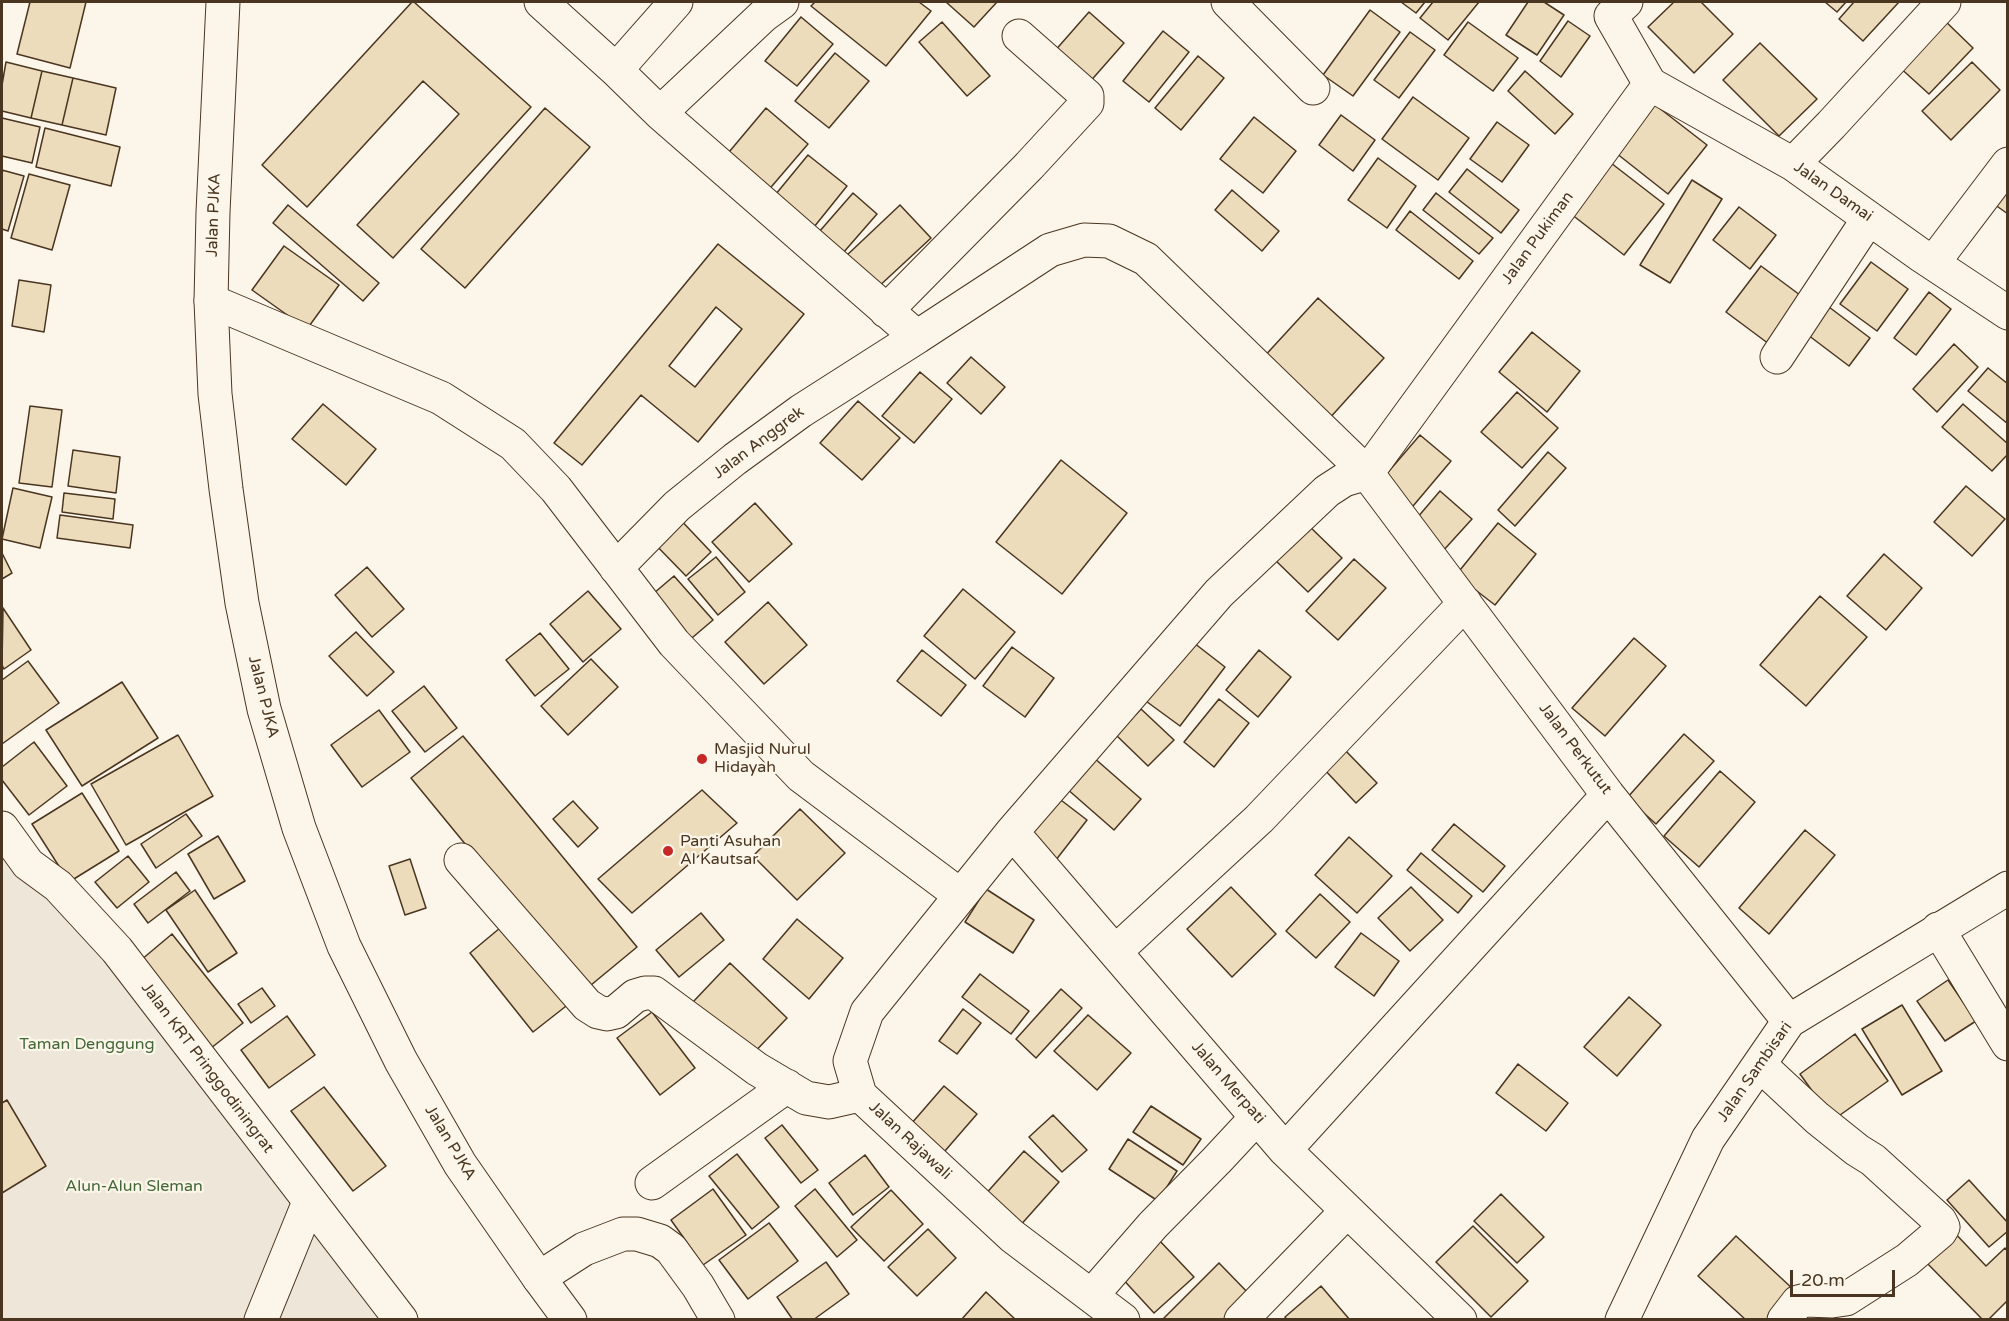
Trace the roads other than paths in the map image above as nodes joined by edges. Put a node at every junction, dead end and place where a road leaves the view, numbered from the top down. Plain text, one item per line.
1 (223, 2) edge
2 (541, 2) edge
3 (676, 2) edge
4 (782, 2) edge
5 (1228, 2) edge
6 (1944, 2) edge
7 (1610, 6) edge
8 (1019, 36) dead end
9 (616, 70) junction
10 (1650, 84) junction
11 (1313, 88) dead end
12 (660, 113) junction
13 (1793, 164) junction
14 (2007, 164) edge
15 (1869, 218) junction
16 (1933, 263) junction
17 (211, 301) junction
18 (886, 311) junction
19 (2007, 313) edge
20 (917, 337) junction
21 (1777, 357) dead end
22 (1367, 473) junction
23 (616, 568) junction
24 (1465, 603) junction
25 (1608, 795) junction
26 (2, 828) edge
27 (1012, 832) junction
28 (15, 860) edge
29 (461, 860) dead end
30 (2007, 888) edge
31 (960, 895) junction
32 (1938, 929) junction
33 (1115, 952) junction
34 (1789, 1021) junction
35 (2007, 1044) edge
36 (1760, 1065) junction
37 (787, 1086) junction
38 (860, 1095) junction
39 (1257, 1117) junction
40 (1285, 1150) junction
41 (652, 1182) dead end
42 (309, 1202) junction
43 (1347, 1211) junction
44 (539, 1278) junction
45 (1092, 1295) junction
46 (261, 1320) edge
47 (401, 1320) edge
48 (570, 1320) edge
49 (718, 1320) edge
50 (1123, 1320) edge
51 (1241, 1320) edge
52 (1460, 1320) edge
53 (1622, 1320) edge
54 (1784, 1320) edge

1 - 17 street, Jalan PJKA
2 - 9 street
3 - 9 street
4 - 12 street
5 - 11 street
6 - 13 street
7 - 10 street
8 - 18 street
9 - 12 street
10 - 13 street, Jalan Damai
10 - 22 street, Jalan Pukiman
12 - 18 street
13 - 15 street, Jalan Damai
14 - 16 street
15 - 16 street, Jalan Damai
15 - 21 street
16 - 19 street, Jalan Damai
17 - 23 street
17 - 44 street, Jalan PJKA
18 - 20 street
20 - 22 street, Jalan Anggrek
20 - 23 street, Jalan Anggrek
22 - 24 street, Jalan Perkutut
22 - 27 street, Jalan Rajawali
23 - 31 street
24 - 25 street, Jalan Perkutut
24 - 33 street
25 - 34 street, Jalan Perkutut
25 - 40 street
26 - 28 street, Jalan KRT Pringgodiningrat
27 - 31 street, Jalan Rajawali
27 - 33 street, Jalan Merpati
28 - 42 street, Jalan KRT Pringgodiningrat
29 - 37 street
30 - 32 street, Jalan Sambisari
31 - 38 street, Jalan Rajawali
32 - 34 street, Jalan Sambisari
32 - 35 street
33 - 39 street, Jalan Merpati
34 - 36 street, Jalan Sambisari
36 - 53 street, Jalan Sambisari
36 - 54 street
37 - 38 street
37 - 41 street
38 - 45 street, Jalan Rajawali
39 - 40 street, Jalan Merpati
39 - 45 street
40 - 43 street, Jalan Merpati
42 - 46 street
42 - 47 street, Jalan KRT Pringgodiningrat
43 - 51 street
43 - 52 street, Jalan Merpati
44 - 48 street, Jalan PJKA
44 - 49 street
45 - 50 street, Jalan Rajawali

